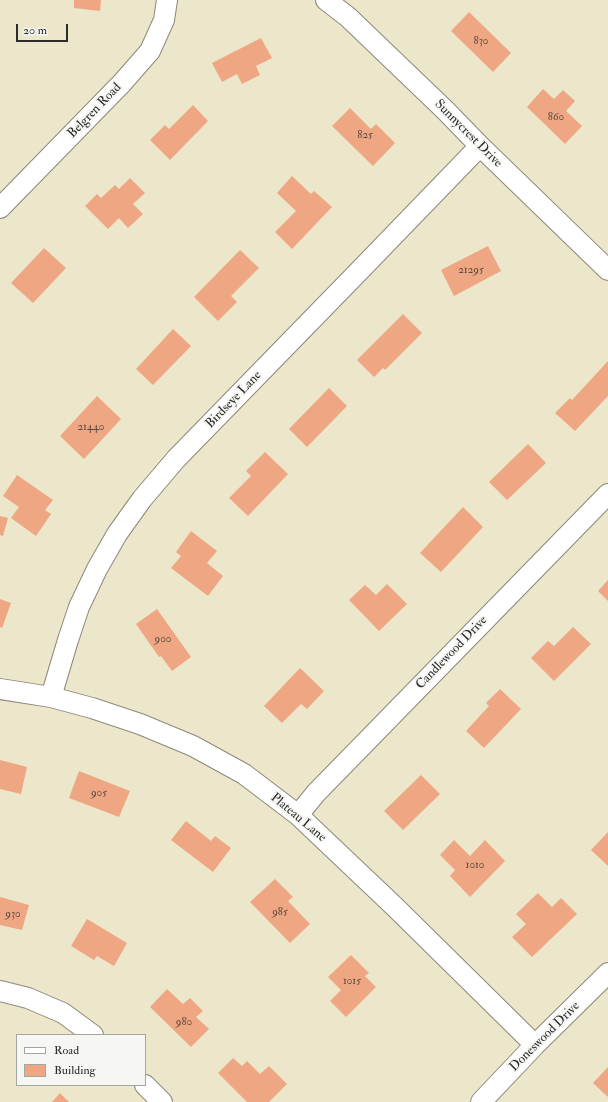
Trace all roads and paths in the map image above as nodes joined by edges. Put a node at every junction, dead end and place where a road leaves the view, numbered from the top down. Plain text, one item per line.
1 (167, 0) edge
2 (326, 0) edge
3 (480, 146) junction
4 (0, 208) edge
5 (608, 270) edge
6 (608, 494) edge
7 (0, 689) edge
8 (51, 697) junction
9 (298, 815) junction
10 (608, 973) edge
11 (0, 991) edge
12 (92, 1034) edge
13 (536, 1045) junction
14 (146, 1086) edge
15 (162, 1102) edge
16 (482, 1102) edge

1 - 4 street, Belgren Road
2 - 3 street, Sunnycrest Drive
3 - 5 street, Sunnycrest Drive
3 - 8 street, Birdseye Lane
6 - 9 street, Candlewood Drive
7 - 8 street, Plateau Lane
8 - 9 street, Plateau Lane
9 - 13 street, Plateau Lane
10 - 13 street, Doneswood Drive
11 - 12 street
13 - 16 street, Doneswood Drive
14 - 15 street

